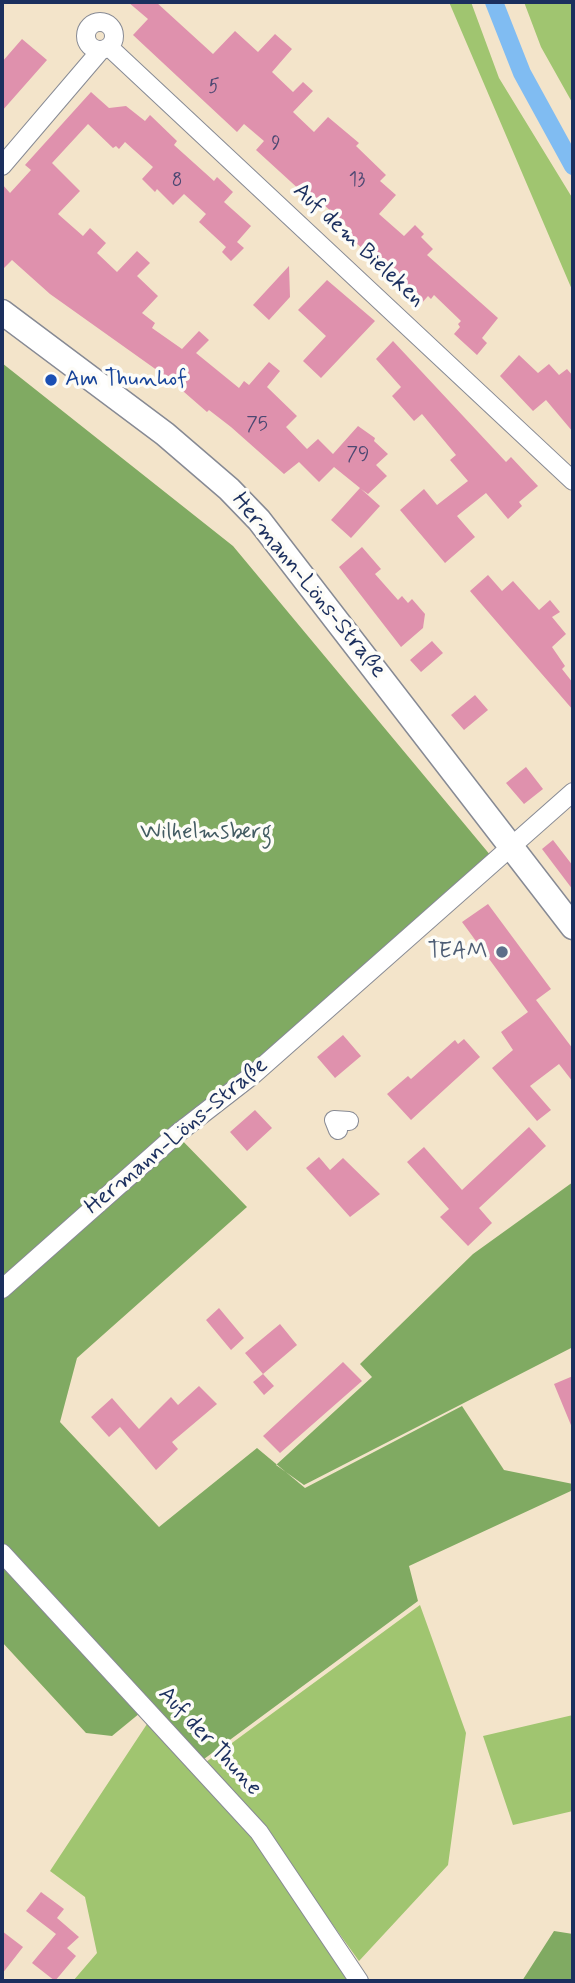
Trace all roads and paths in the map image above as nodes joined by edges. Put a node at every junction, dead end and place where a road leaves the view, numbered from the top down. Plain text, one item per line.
1 (2, 166) edge
2 (2, 312) edge
3 (573, 481) edge
4 (573, 792) edge
5 (510, 846) junction
6 (573, 927) edge
7 (2, 1289) edge
8 (2, 1553) edge
9 (359, 1981) edge

1 - 3 street, Auf dem Bieleken
2 - 5 street, Hermann-Löns-Straße
4 - 5 street
5 - 6 street, Hermann-Löns-Straße
5 - 7 street, Hermann-Löns-Straße
8 - 9 street, Auf der Thune

